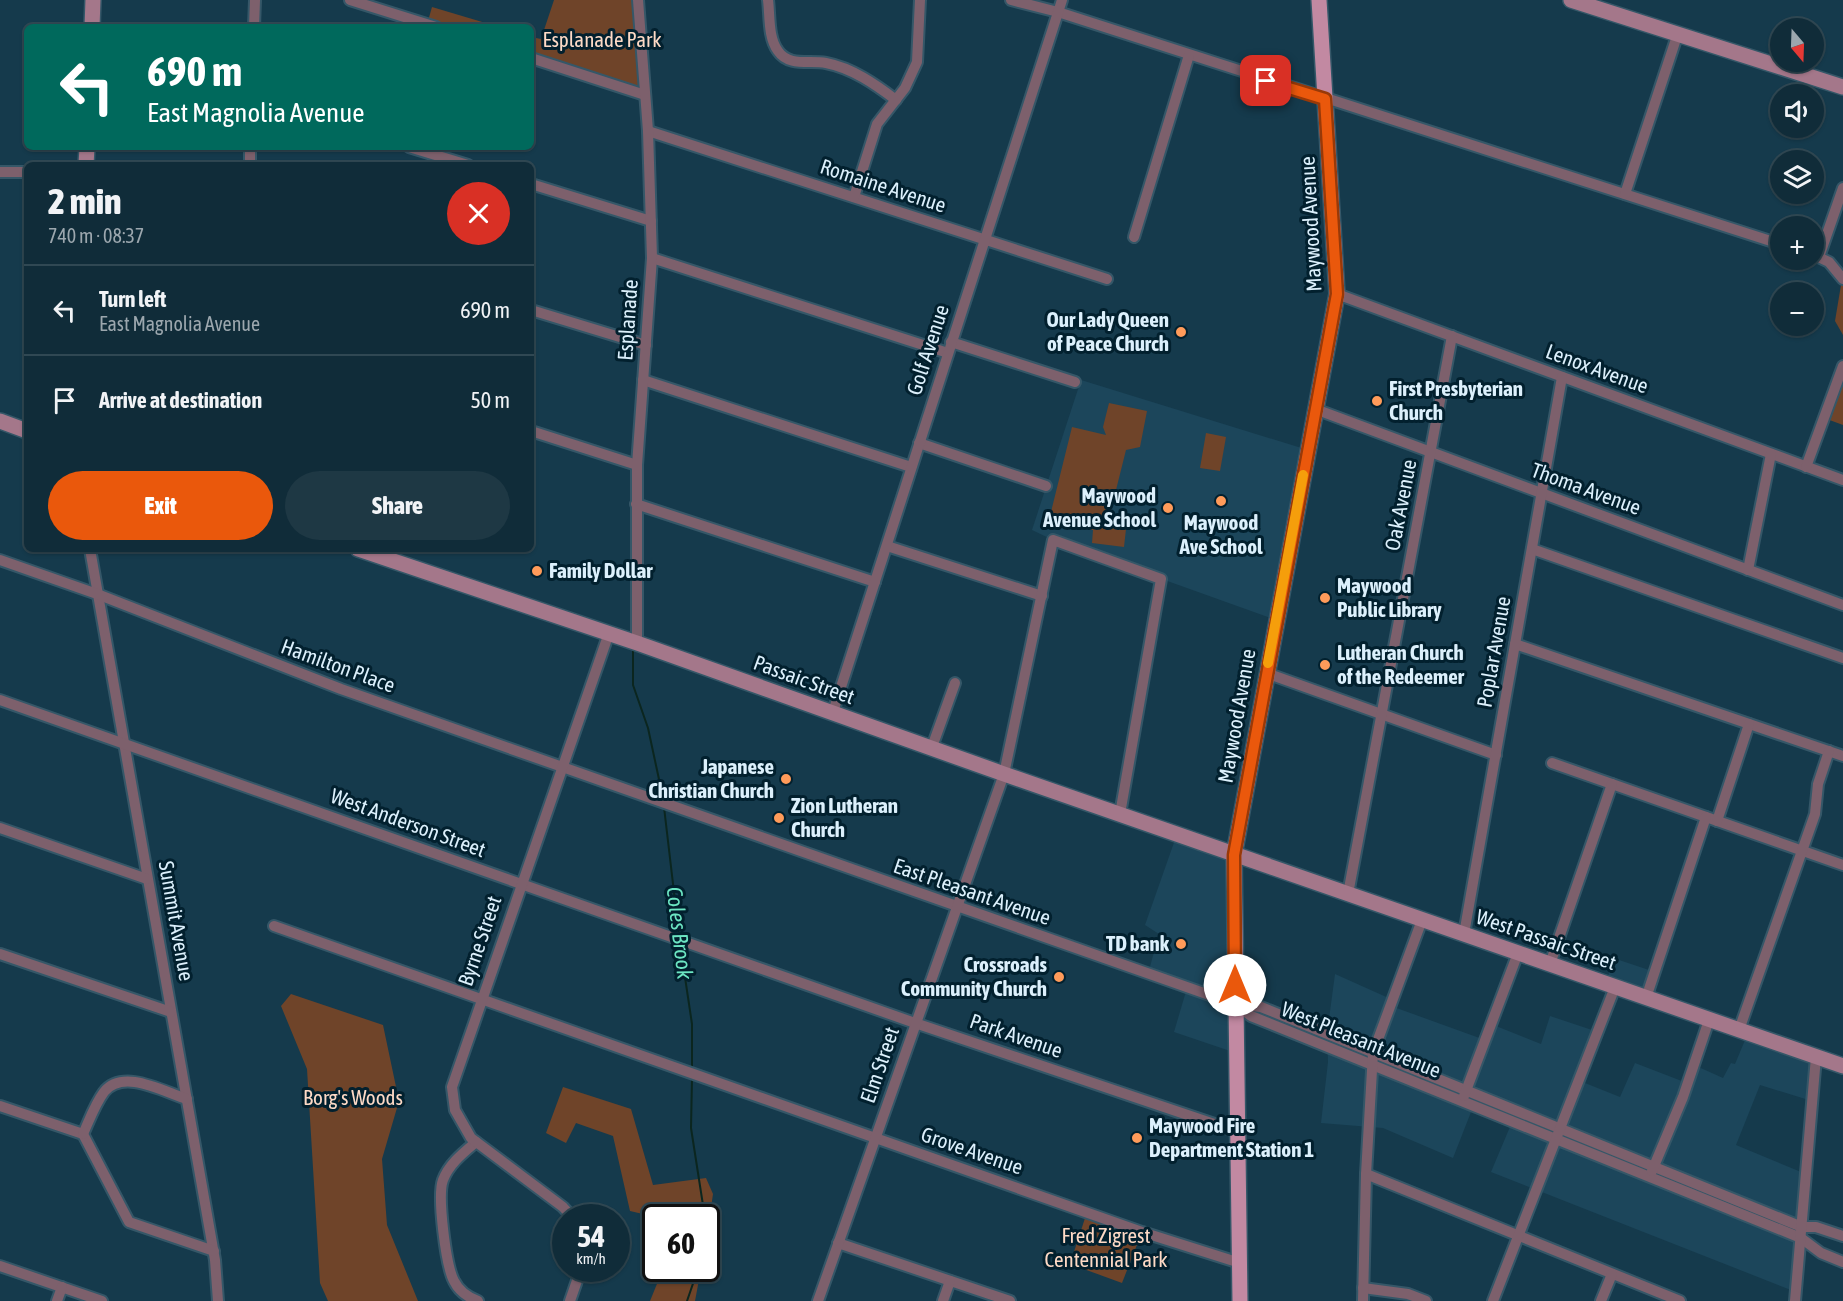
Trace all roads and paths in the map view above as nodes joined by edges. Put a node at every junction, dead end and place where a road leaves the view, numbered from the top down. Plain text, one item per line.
1 (93, 0) edge
2 (255, 0) edge
3 (350, 0) edge
4 (638, 0) edge
5 (768, 0) edge
6 (920, 0) edge
7 (1011, 0) edge
8 (1062, 0) edge
9 (1319, 0) edge
10 (1571, 0) edge
11 (1058, 12) junction
12 (92, 24) edge
13 (254, 24) edge
14 (426, 24) edge
15 (1678, 33) junction
16 (1189, 56) junction
17 (534, 59) edge
18 (1843, 87) edge
19 (645, 95) junction
20 (1325, 99) junction
21 (896, 100) junction
22 (648, 131) junction
23 (419, 150) edge
24 (458, 162) edge
25 (0, 171) edge
26 (24, 172) edge
27 (534, 185) edge
28 (1843, 188) edge
29 (1625, 194) junction
30 (854, 197) junction
31 (651, 221) junction
32 (1824, 236) edge
33 (1134, 237) dead end
34 (984, 239) junction
35 (1770, 241) edge
36 (652, 258) junction
37 (1824, 260) edge
38 (1107, 279) dead end
39 (1843, 279) edge
40 (1337, 294) junction
41 (534, 311) edge
42 (1452, 336) junction
43 (646, 345) junction
44 (950, 348) junction
45 (1843, 366) edge
46 (1562, 377) junction
47 (643, 380) junction
48 (1075, 382) dead end
49 (1315, 409) junction
50 (0, 421) edge
51 (24, 430) edge
52 (534, 432) edge
53 (919, 443) junction
54 (1430, 452) junction
55 (1771, 454) junction
56 (637, 465) junction
57 (911, 467) junction
58 (1806, 467) junction
59 (1843, 480) edge
60 (1046, 486) dead end
61 (1541, 493) junction
62 (636, 504) junction
63 (887, 546) junction
64 (1532, 549) junction
65 (90, 552) edge
66 (367, 552) edge
67 (0, 560) edge
68 (1748, 570) junction
69 (875, 582) junction
70 (97, 594) junction
71 (1042, 596) junction
72 (1843, 605) edge
73 (609, 633) junction
74 (637, 643) junction
75 (1515, 644) junction
76 (1843, 658) edge
77 (1266, 673) junction
78 (955, 683) dead end
79 (0, 700) edge
80 (833, 712) junction
81 (1381, 714) junction
82 (1749, 724) junction
83 (123, 743) junction
84 (932, 747) junction
85 (1829, 752) junction
86 (1496, 755) junction
87 (1843, 756) edge
88 (1552, 763) dead end
89 (562, 766) junction
90 (1004, 774) junction
91 (1612, 784) junction
92 (663, 803) joint
93 (1119, 814) junction
94 (1711, 819) junction
95 (0, 828) edge
96 (1803, 850) junction
97 (1234, 855) junction
98 (1843, 864) edge
99 (147, 879) junction
100 (521, 884) junction
101 (1348, 894) junction
102 (956, 907) junction
103 (1422, 920) junction
104 (274, 926) dead end
105 (1464, 934) junction
106 (680, 940) joint
107 (1518, 953) junction
108 (0, 954) edge
109 (1550, 964) junction
110 (1615, 987) junction
111 (481, 998) junction
112 (1646, 998) junction
113 (1235, 1004) junction
114 (171, 1012) junction
115 (1709, 1020) junction
116 (915, 1023) junction
117 (1739, 1030) junction
118 (1373, 1053) junction
119 (1816, 1057) junction
120 (1373, 1065) junction
121 (1843, 1066) edge
122 (1466, 1091) junction
123 (187, 1099) junction
124 (1462, 1102) junction
125 (0, 1106) edge
126 (1238, 1131) junction
127 (83, 1134) junction
128 (1558, 1134) junction
129 (875, 1138) junction
130 (476, 1142) junction
131 (1652, 1172) junction
132 (1366, 1174) junction
133 (559, 1204) edge
134 (1801, 1232) junction
135 (1518, 1236) junction
136 (1843, 1236) edge
137 (838, 1243) junction
138 (214, 1251) junction
139 (1843, 1262) edge
140 (1240, 1263) junction
141 (0, 1266) edge
142 (1612, 1274) junction
143 (950, 1281) junction
144 (577, 1282) edge
145 (62, 1287) junction
146 (1363, 1288) junction
147 (57, 1301) edge
148 (102, 1301) edge
149 (218, 1301) edge
150 (478, 1301) edge
151 (570, 1301) edge
152 (818, 1301) edge
153 (943, 1301) edge
154 (1010, 1301) edge
155 (1240, 1301) edge
156 (1363, 1301) edge
157 (1426, 1301) edge
158 (1493, 1301) edge
159 (1601, 1301) edge
160 (1680, 1301) edge
161 (1795, 1301) edge

1 - 12 main road
2 - 13 street
3 - 14 street
4 - 19 street, Esplanade
5 - 21 street
6 - 21 street
7 - 11 street
8 - 11 street, Golf Avenue
9 - 20 main road, Maywood Avenue
10 - 15 main road
11 - 16 street
11 - 34 street, Golf Avenue
15 - 18 main road
15 - 29 street
16 - 20 street
16 - 33 street
17 - 19 street
19 - 22 street, Esplanade
20 - 29 street
20 - 40 main road, Maywood Avenue
21 - 30 street
22 - 30 street, Romaine Avenue
22 - 31 street, Esplanade
23 - 24 street
25 - 26 street
27 - 31 street
28 - 32 street
29 - 35 street
30 - 34 street, Romaine Avenue
31 - 36 street, Esplanade
34 - 38 street, Romaine Avenue
34 - 44 street, Golf Avenue
36 - 43 street, Esplanade
36 - 44 street
37 - 39 street
40 - 42 street, Lenox Avenue
40 - 49 main road, Maywood Avenue
41 - 43 street
42 - 46 street, Lenox Avenue
42 - 54 street, Oak Avenue
43 - 47 street, Esplanade
44 - 48 street
44 - 53 street, Golf Avenue
45 - 58 street
46 - 55 street, Lenox Avenue
46 - 61 street, Poplar Avenue
47 - 56 street, Esplanade
47 - 57 street
49 - 54 street, Thoma Avenue
49 - 77 main road, Maywood Avenue
50 - 51 main road
52 - 56 street
53 - 57 street, Golf Avenue
53 - 60 street
54 - 61 street, Thoma Avenue
54 - 81 street, Oak Avenue
55 - 58 street, Lenox Avenue
55 - 68 street
56 - 62 street, Esplanade
57 - 63 street, Golf Avenue
58 - 59 street, Lenox Avenue
61 - 64 street, Poplar Avenue
61 - 68 street, Thoma Avenue
62 - 69 street
62 - 74 street, Esplanade
63 - 69 street, Golf Avenue
63 - 71 street
64 - 75 street, Poplar Avenue
64 - 76 street
65 - 70 street, Summit Avenue
66 - 73 main road, Passaic Street
67 - 70 street, Hamilton Place
68 - 72 street, Thoma Avenue
69 - 80 street, Golf Avenue
70 - 83 street, Summit Avenue
70 - 89 street, Hamilton Place
71 - 90 street, Elm Street
71 - 93 street, Elm Street
73 - 74 main road, Passaic Street
73 - 89 street, Byrne Street
74 - 80 main road, Passaic Street
75 - 82 street
75 - 86 street, Poplar Avenue
77 - 81 street
77 - 97 main road, Maywood Avenue
78 - 84 street
79 - 83 street, West Anderson Street
80 - 84 main road, Passaic Street
81 - 86 street
81 - 101 street, Oak Avenue
82 - 85 street
82 - 94 street
83 - 99 street, Summit Avenue
83 - 100 street, West Anderson Street
84 - 90 main road, Passaic Street
85 - 87 street
85 - 96 street
86 - 105 street, Poplar Avenue
88 - 91 street
89 - 92 street, Hamilton Place
89 - 100 street, Byrne Street
90 - 93 main road, Passaic Street
90 - 102 street, Elm Street
91 - 94 street
91 - 109 street
92 - 102 street, East Pleasant Avenue
93 - 97 main road, Passaic Street
94 - 96 street
94 - 112 street
95 - 99 street
96 - 98 street
96 - 117 street
97 - 101 main road, West Passaic Street
97 - 113 main road, Maywood Avenue
99 - 114 street, Summit Avenue
100 - 106 street, West Anderson Street
100 - 111 street, Byrne Street
101 - 103 main road, West Passaic Street
102 - 113 street, East Pleasant Avenue
102 - 116 street, Elm Street
103 - 105 main road, West Passaic Street
103 - 118 street
104 - 111 street, Grove Avenue
105 - 107 main road, West Passaic Street
106 - 116 street, Park Avenue
107 - 109 main road, West Passaic Street
107 - 122 street
108 - 114 street
109 - 110 main road, West Passaic Street
110 - 112 main road, West Passaic Street
110 - 128 street
111 - 129 street, Grove Avenue
111 - 130 street, Byrne Street
112 - 115 main road, West Passaic Street
113 - 118 street, West Pleasant Avenue
113 - 120 street, West Pleasant Avenue
113 - 126 main road, Maywood Avenue
114 - 123 street, Summit Avenue
115 - 117 main road, West Passaic Street
115 - 131 street
116 - 126 street, Park Avenue
116 - 129 street, Elm Street
117 - 119 main road, West Passaic Street
118 - 120 street
118 - 122 street, West Pleasant Avenue
119 - 121 main road, West Passaic Street
119 - 134 street
120 - 124 street, West Pleasant Avenue
120 - 132 street
122 - 124 street
122 - 128 street, West Pleasant Avenue
123 - 127 street
123 - 138 street, Summit Avenue
124 - 128 street, West Pleasant Avenue
125 - 127 street
126 - 140 main road, Maywood Avenue
127 - 138 street
128 - 131 street, West Pleasant Avenue
128 - 135 street
129 - 137 street, Elm Street
129 - 140 street, Grove Avenue
130 - 133 street, Byrne Street
130 - 150 street
131 - 134 street, West Pleasant Avenue
132 - 135 street
132 - 146 street
134 - 136 street, West Pleasant Avenue
134 - 139 street, West Pleasant Avenue
134 - 161 street
135 - 142 street
135 - 158 street
137 - 143 street
137 - 152 street, Elm Street
138 - 149 street, Summit Avenue
140 - 155 main road, Maywood Avenue
141 - 145 street
142 - 159 street
142 - 160 street
143 - 153 street
143 - 154 street
144 - 151 street
145 - 147 street
145 - 148 street
146 - 156 street
146 - 157 street

